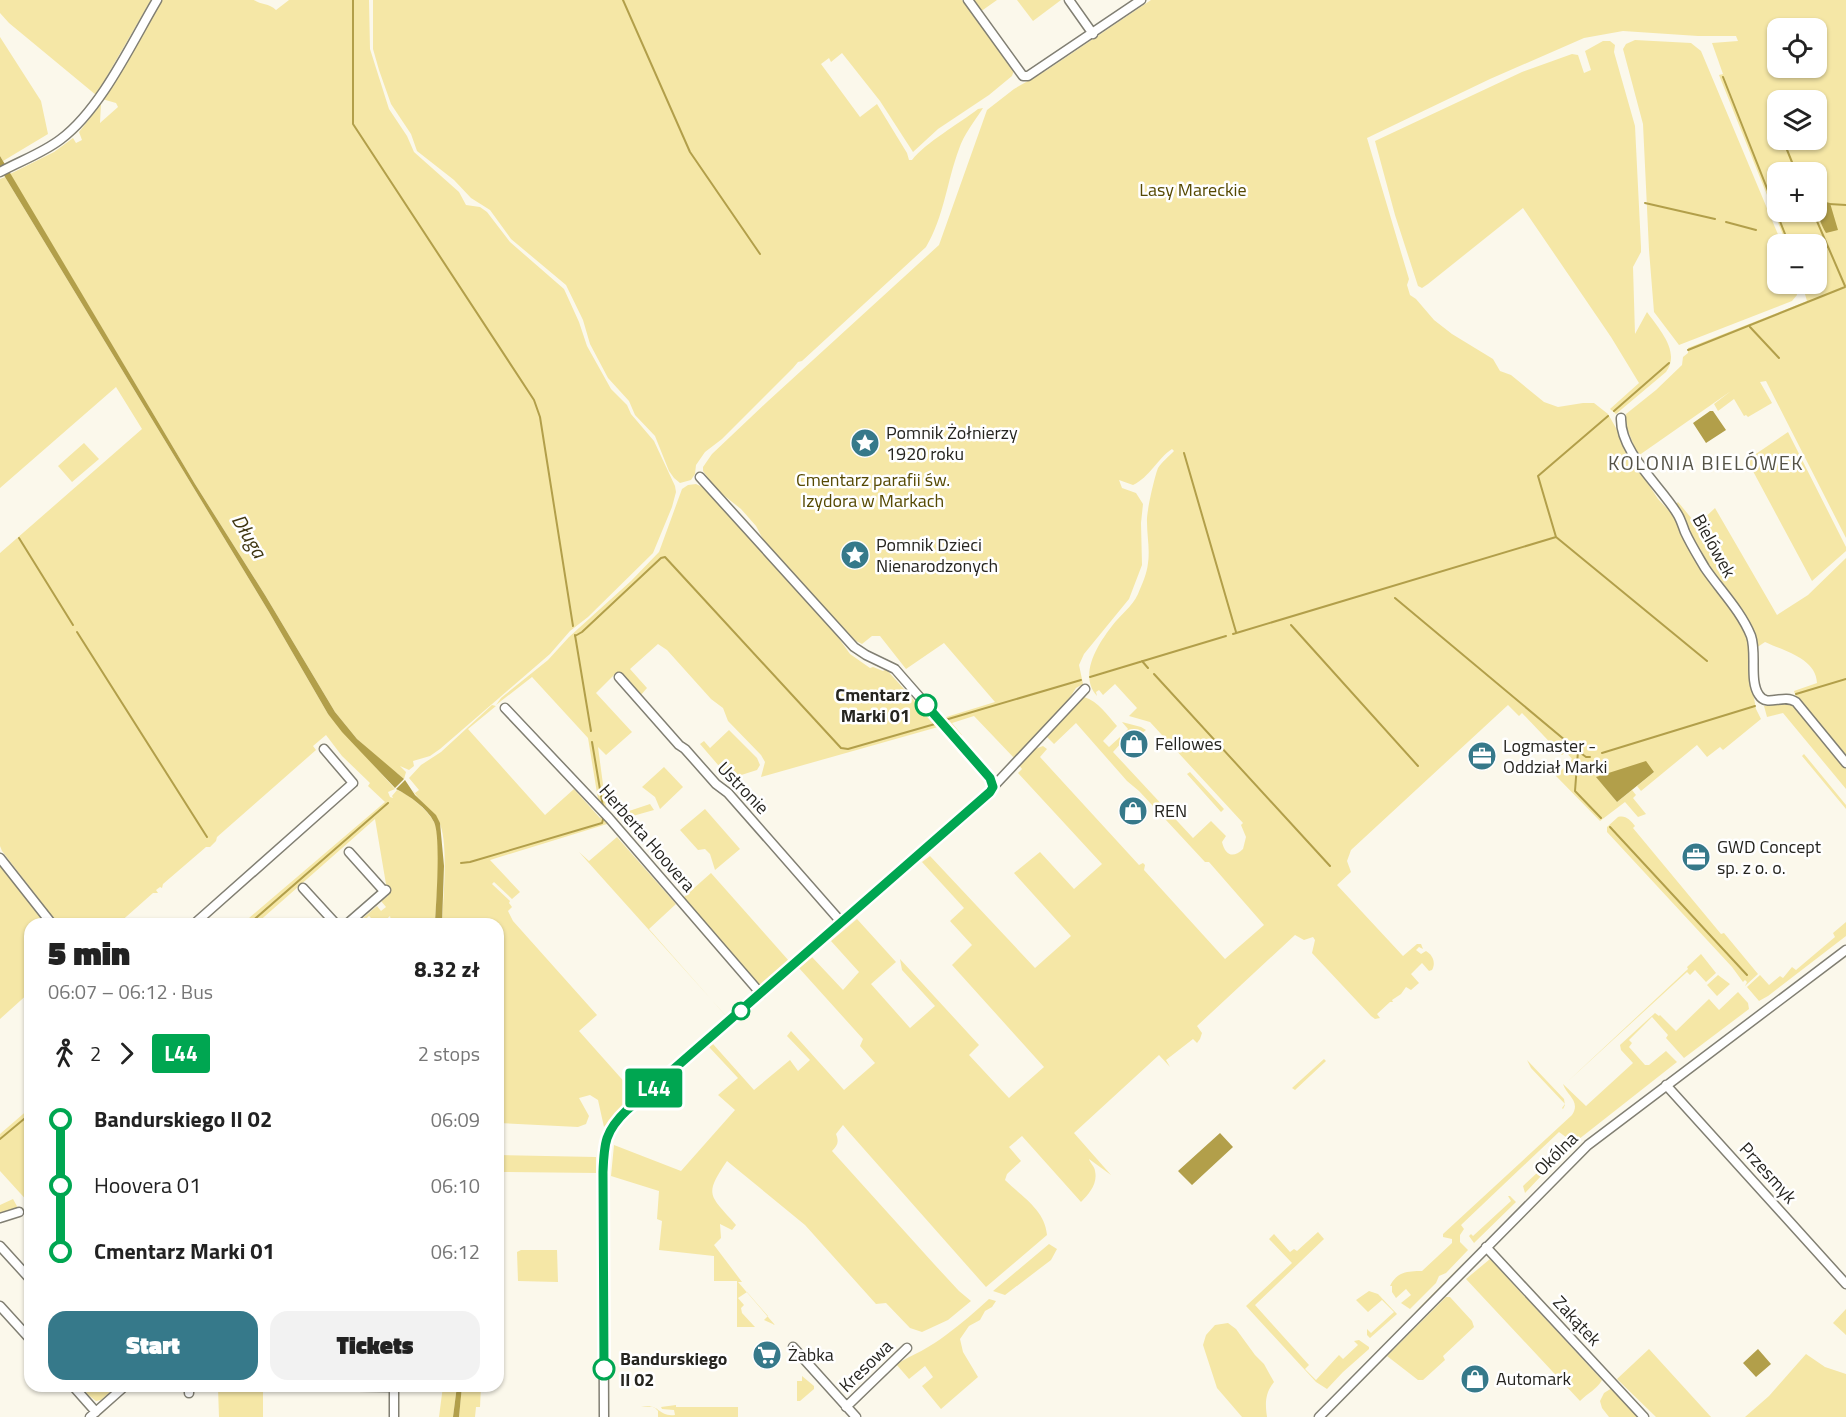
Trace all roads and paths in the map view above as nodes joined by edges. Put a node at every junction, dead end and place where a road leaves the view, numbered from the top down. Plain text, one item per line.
1 (157, 0) edge
2 (968, 0) edge
3 (1069, 0) edge
4 (1141, 0) edge
5 (1093, 34) junction
6 (0, 172) edge
7 (1621, 418) dead end
8 (700, 477) dead end
9 (619, 677) dead end
10 (1085, 689) dead end
11 (505, 708) dead end
12 (324, 749) dead end
13 (1846, 764) edge
14 (993, 787) junction
15 (349, 852) dead end
16 (0, 858) edge
17 (303, 888) dead end
18 (47, 918) edge
19 (201, 918) edge
20 (330, 918) edge
21 (354, 918) edge
22 (842, 922) junction
23 (1846, 950) edge
24 (761, 994) junction
25 (1666, 1085) junction
26 (19, 1212) dead end
27 (0, 1218) edge
28 (0, 1246) edge
29 (1486, 1247) junction
30 (24, 1272) edge
31 (1846, 1284) edge
32 (0, 1306) edge
33 (24, 1332) edge
34 (793, 1347) dead end
35 (908, 1348) dead end
36 (77, 1392) edge
37 (117, 1392) edge
38 (394, 1392) edge
39 (846, 1407) junction
40 (93, 1414) edge
41 (394, 1417) edge
42 (604, 1417) edge
43 (856, 1417) edge
44 (1319, 1417) edge
45 (1644, 1417) edge

1 - 6 street
2 - 5 street
3 - 5 street
4 - 5 street
7 - 13 street, Bielówek
8 - 14 street
9 - 22 street, Ustronie
10 - 14 street
11 - 24 street, Herberta Hoovera
12 - 19 street
14 - 22 street
15 - 21 street
16 - 18 street
17 - 20 street
22 - 24 street
23 - 25 street, Okólna
24 - 42 street
25 - 29 street, Okólna
25 - 31 street, Przesmyk
26 - 27 street
28 - 30 street
29 - 44 street, Okólna
29 - 45 street, Zakątek
32 - 33 street
34 - 39 street
35 - 39 street, Kresowa
36 - 40 street
37 - 40 street
38 - 41 street
39 - 43 street

